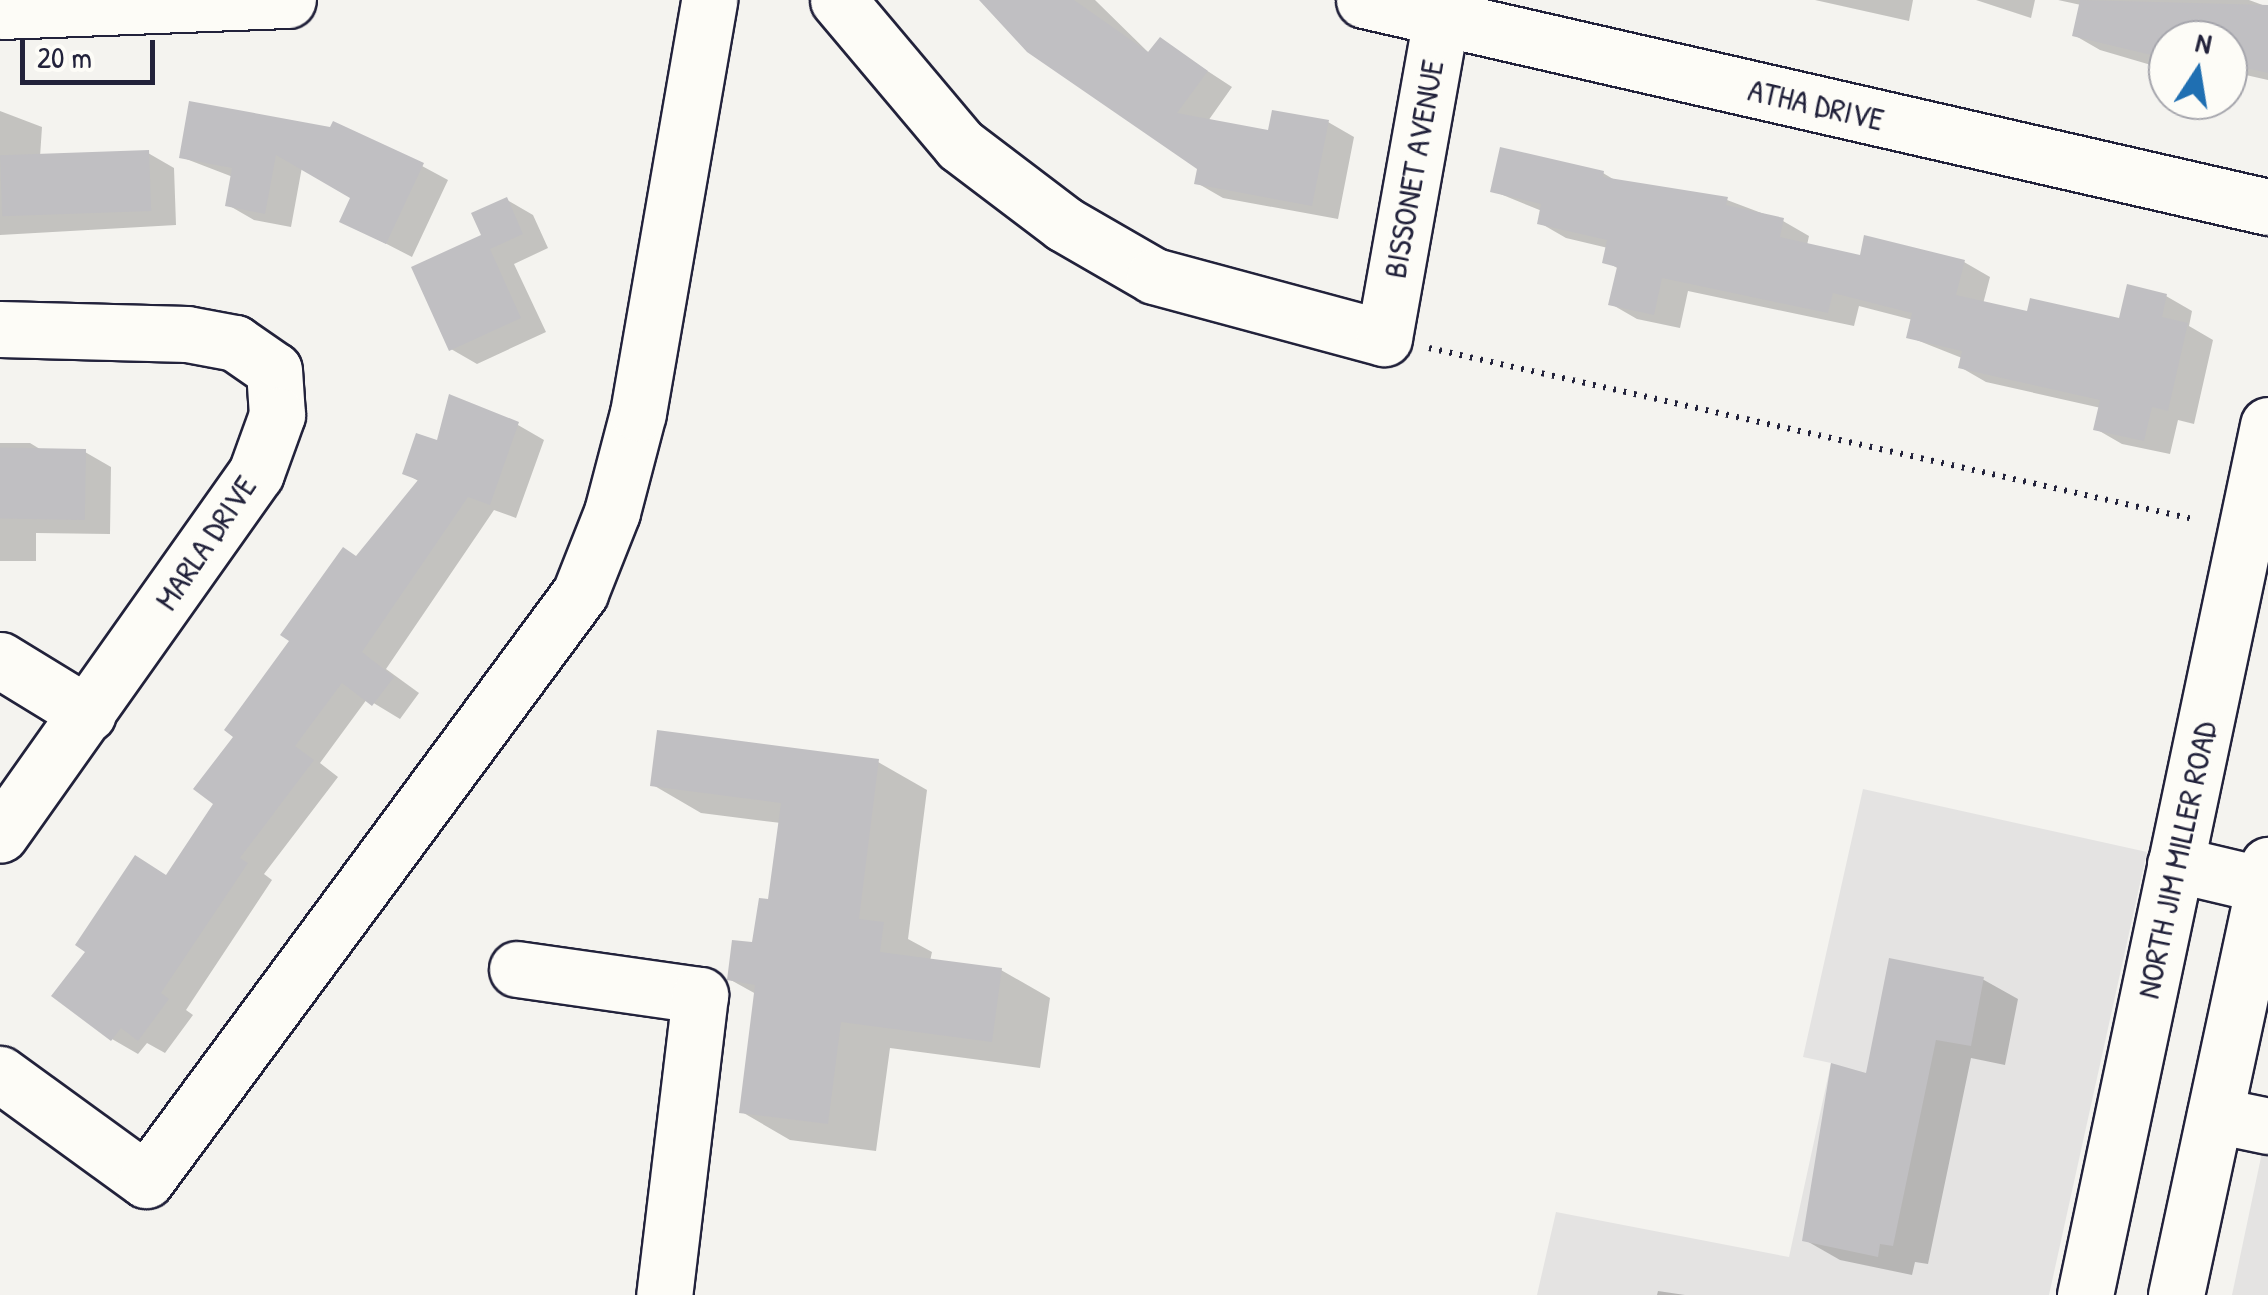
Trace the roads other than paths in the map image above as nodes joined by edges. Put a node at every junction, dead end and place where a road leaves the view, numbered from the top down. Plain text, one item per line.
1 (288, 0) edge
2 (709, 0) edge
3 (838, 0) edge
4 (1364, 0) edge
5 (1442, 10) edge
6 (0, 11) edge
7 (2268, 207) edge
8 (0, 329) edge
9 (2268, 425) edge
10 (0, 660) edge
11 (88, 714) junction
12 (0, 834) edge
13 (2175, 864) junction
14 (2267, 878) edge
15 (517, 969) dead end
16 (0, 1074) edge
17 (2215, 1115) junction
18 (2268, 1126) edge
19 (664, 1295) edge
20 (2085, 1295) edge
21 (2176, 1295) edge

1 - 6 street
2 - 16 street
3 - 5 street, BISSONET AVENUE
4 - 5 street, ATHA DRIVE
5 - 7 street, ATHA DRIVE
8 - 11 street, MARLA DRIVE
9 - 13 street, NORTH JIM MILLER ROAD
10 - 11 street
11 - 12 street, MARLA DRIVE
13 - 14 street
13 - 20 street, NORTH JIM MILLER ROAD
14 - 17 street
15 - 19 street
17 - 18 street
17 - 21 street

